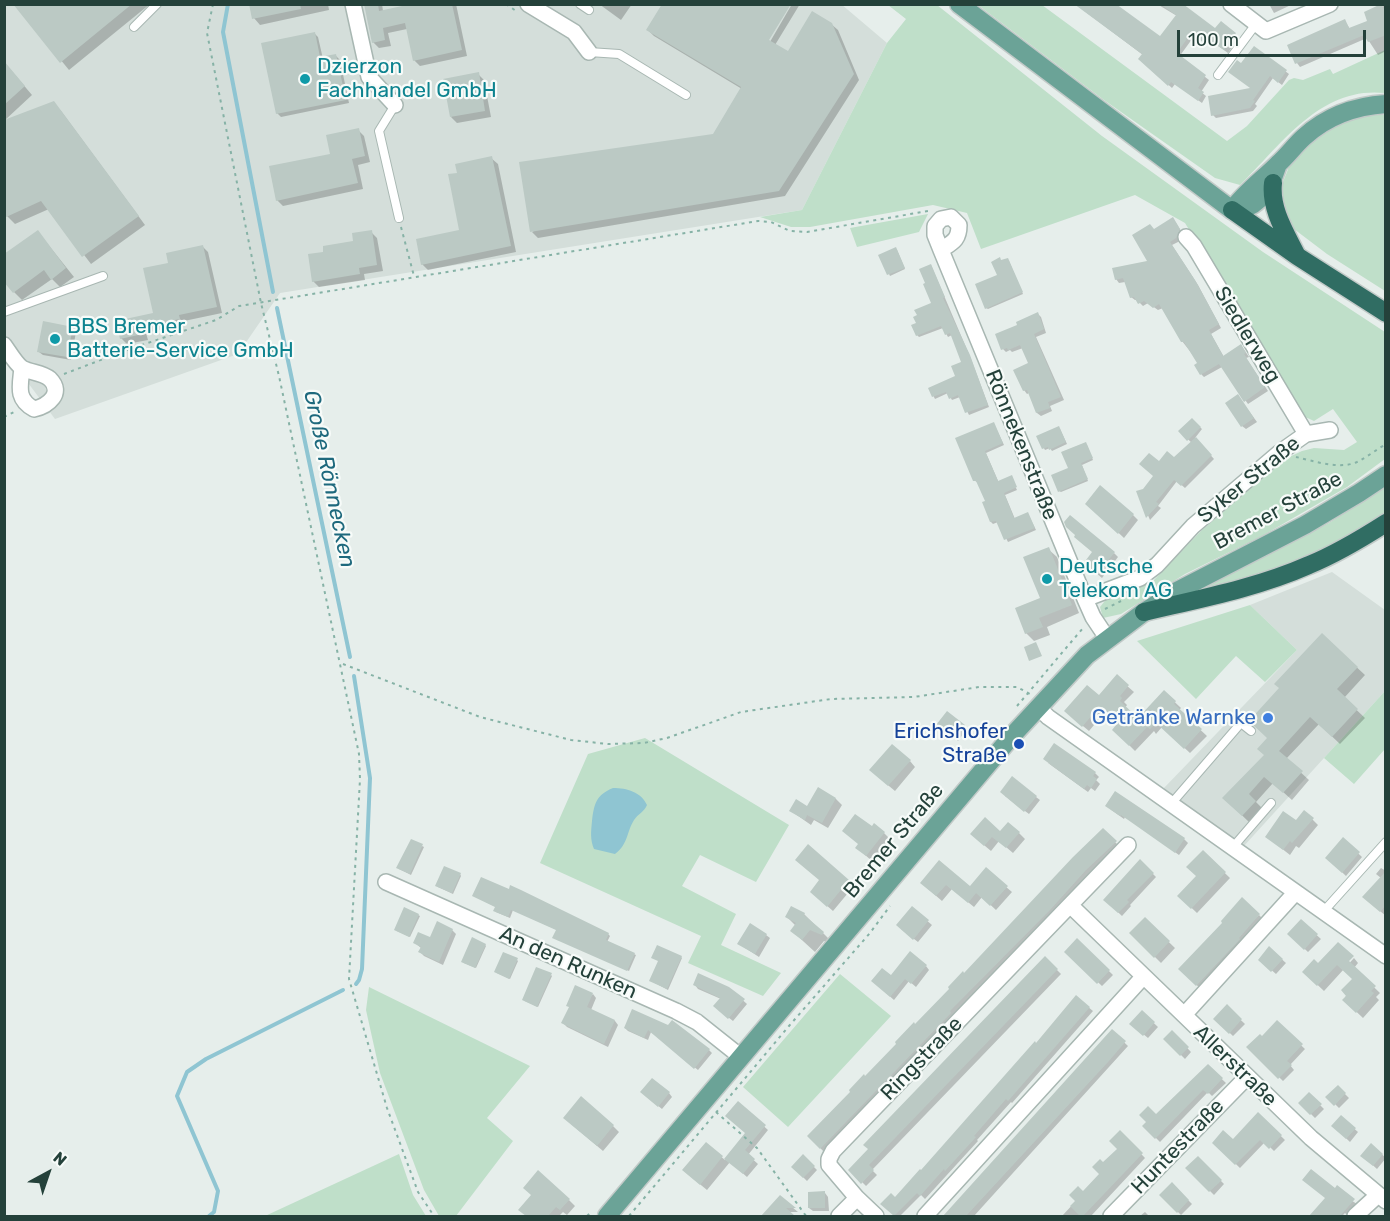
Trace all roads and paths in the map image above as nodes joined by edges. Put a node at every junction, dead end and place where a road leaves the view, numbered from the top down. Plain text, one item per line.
1 (158, 4) edge
2 (213, 4) edge
3 (353, 4) edge
4 (528, 4) edge
5 (580, 4) edge
6 (959, 4) edge
7 (1231, 4) edge
8 (1330, 4) edge
9 (589, 10) dead end
10 (1256, 24) junction
11 (134, 27) dead end
12 (589, 52) joint
13 (1218, 75) dead end
14 (686, 95) dead end
15 (1386, 104) edge
16 (395, 105) joint
17 (1278, 164) junction
18 (1273, 183) junction
19 (1232, 210) junction
20 (399, 218) joint
21 (941, 219) junction
22 (1186, 237) dead end
23 (941, 250) junction
24 (1297, 256) junction
25 (103, 276) dead end
26 (414, 277) junction
27 (261, 303) junction
28 (4, 312) edge
29 (1386, 313) edge
30 (4, 345) edge
31 (22, 368) junction
32 (50, 380) junction
33 (1330, 430) dead end
34 (1306, 434) junction
35 (1386, 444) edge
36 (1279, 453) junction
37 (1386, 475) edge
38 (1386, 523) edge
39 (1085, 599) junction
40 (1144, 612) junction
41 (1107, 638) junction
42 (341, 663) junction
43 (1040, 704) junction
44 (1251, 731) dead end
45 (1271, 803) dead end
46 (1171, 804) junction
47 (1386, 843) edge
48 (1128, 844) dead end
49 (1233, 847) junction
50 (386, 882) dead end
51 (1296, 893) junction
52 (1070, 905) junction
53 (1323, 912) junction
54 (1386, 956) edge
55 (1143, 977) junction
56 (1184, 1015) junction
57 (741, 1057) junction
58 (1246, 1077) junction
59 (704, 1101) junction
60 (857, 1198) junction
61 (1382, 1198) edge
62 (434, 1216) edge
63 (607, 1216) edge
64 (806, 1216) edge
65 (839, 1216) edge
66 (876, 1216) edge
67 (925, 1216) edge
68 (1111, 1216) edge
69 (1355, 1216) edge

1 - 11 lane
2 - 27 path
3 - 16 street
4 - 12 street
5 - 9 lane
6 - 19 main road
7 - 10 street
8 - 10 street
10 - 13 lane
12 - 14 lane
15 - 17 main road
16 - 20 lane
17 - 18 main road
17 - 19 main road
18 - 19 main road
18 - 24 highway
19 - 24 highway
20 - 26 path
21 - 23 street, Rönnekenstraße
21 - 23 street
21 - 26 path
22 - 34 street, Siedlerweg
23 - 39 street, Rönnekenstraße
24 - 29 highway
25 - 28 lane
26 - 27 path
27 - 32 path
27 - 42 path
30 - 31 street
31 - 32 street
31 - 32 street
33 - 34 street, Syker Straße
34 - 36 street, Syker Straße
35 - 36 path
36 - 39 street, Syker Straße
37 - 40 main road, Bremer Straße
38 - 40 highway
39 - 41 street, Rönnekenstraße
40 - 41 main road, Bremer Straße
41 - 43 main road, Bremer Straße
42 - 43 path
42 - 62 path
43 - 46 street
43 - 57 main road, Bremer Straße
44 - 46 lane
45 - 49 lane
46 - 49 street
47 - 53 lane
48 - 52 street, Ringstraße
49 - 51 street
50 - 57 street, An den Runken
51 - 53 street
51 - 56 street, Allerstraße
52 - 55 street
52 - 60 street, Ringstraße
53 - 54 street
55 - 56 street
55 - 67 street
56 - 58 street, Allerstraße
57 - 59 main road, Bremer Straße
58 - 61 street, Allerstraße
58 - 68 street, Huntestraße
59 - 63 main road, Bremer Straße
59 - 64 path
60 - 65 street
60 - 66 street, Ringstraße
61 - 69 street

